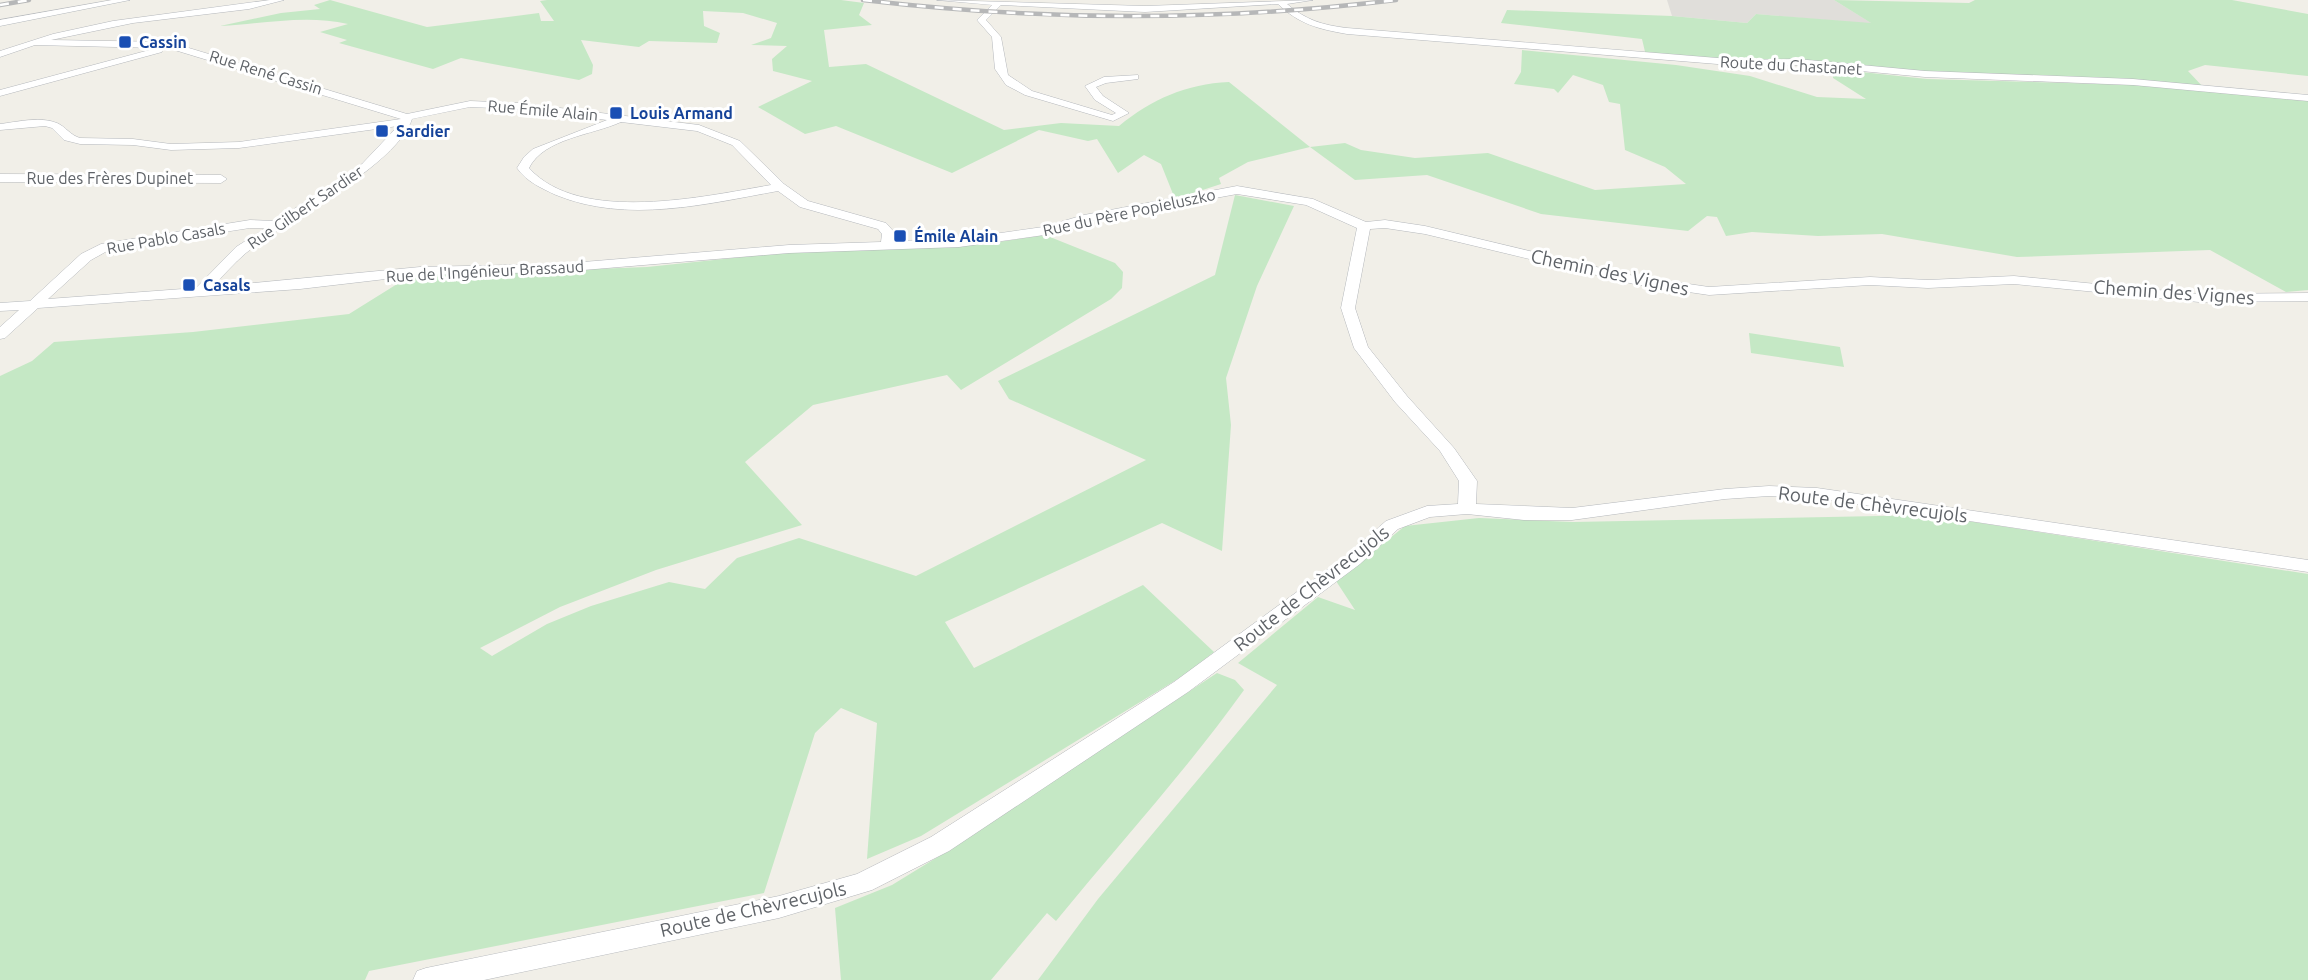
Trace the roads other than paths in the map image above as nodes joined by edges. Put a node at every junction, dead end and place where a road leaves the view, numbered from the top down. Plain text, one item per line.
1 (126, 0) edge
2 (280, 0) edge
3 (942, 0) edge
4 (1308, 0) edge
5 (1281, 3) junction
6 (998, 4) junction
7 (0, 23) edge
8 (37, 43) junction
9 (175, 46) junction
10 (0, 54) edge
11 (1135, 77) dead end
12 (0, 93) edge
13 (2308, 98) edge
14 (622, 117) junction
15 (406, 119) junction
16 (0, 127) edge
17 (0, 178) edge
18 (221, 179) dead end
19 (780, 187) junction
20 (275, 225) junction
21 (1364, 226) junction
22 (887, 244) junction
23 (199, 293) junction
24 (2308, 297) edge
25 (36, 304) junction
26 (0, 307) edge
27 (0, 335) edge
28 (1467, 509) junction
29 (2308, 566) edge
30 (426, 980) edge

1 - 7 street
2 - 8 street
3 - 6 street
4 - 5 street
5 - 6 street
5 - 13 street, Route du Chastanet
6 - 11 street
8 - 9 street, Rue René Cassin
8 - 10 street
9 - 12 street
9 - 15 street, Rue René Cassin
14 - 15 street, Rue Émile Alain
14 - 19 street, Rue Émile Alain
14 - 19 street
15 - 16 street, Rue Émile Alain
15 - 20 street, Rue Gilbert Sardier
17 - 18 street, Rue des Frères Dupinet
19 - 22 street, Rue Émile Alain
20 - 23 street, Rue Gilbert Sardier
20 - 25 street, Rue Pablo Casals
21 - 22 street, Rue du Père Popieluszko
21 - 24 street, Chemin des Vignes
21 - 28 street
22 - 23 street, Rue de l'Ingénieur Brassaud
23 - 25 street, Rue de l'Ingénieur Brassaud
25 - 26 street, Rue de l'Ingénieur Brassaud
25 - 27 street, Rue Pablo Casals
28 - 29 street, Route de Chèvrecujols
28 - 30 street, Route de Chèvrecujols

